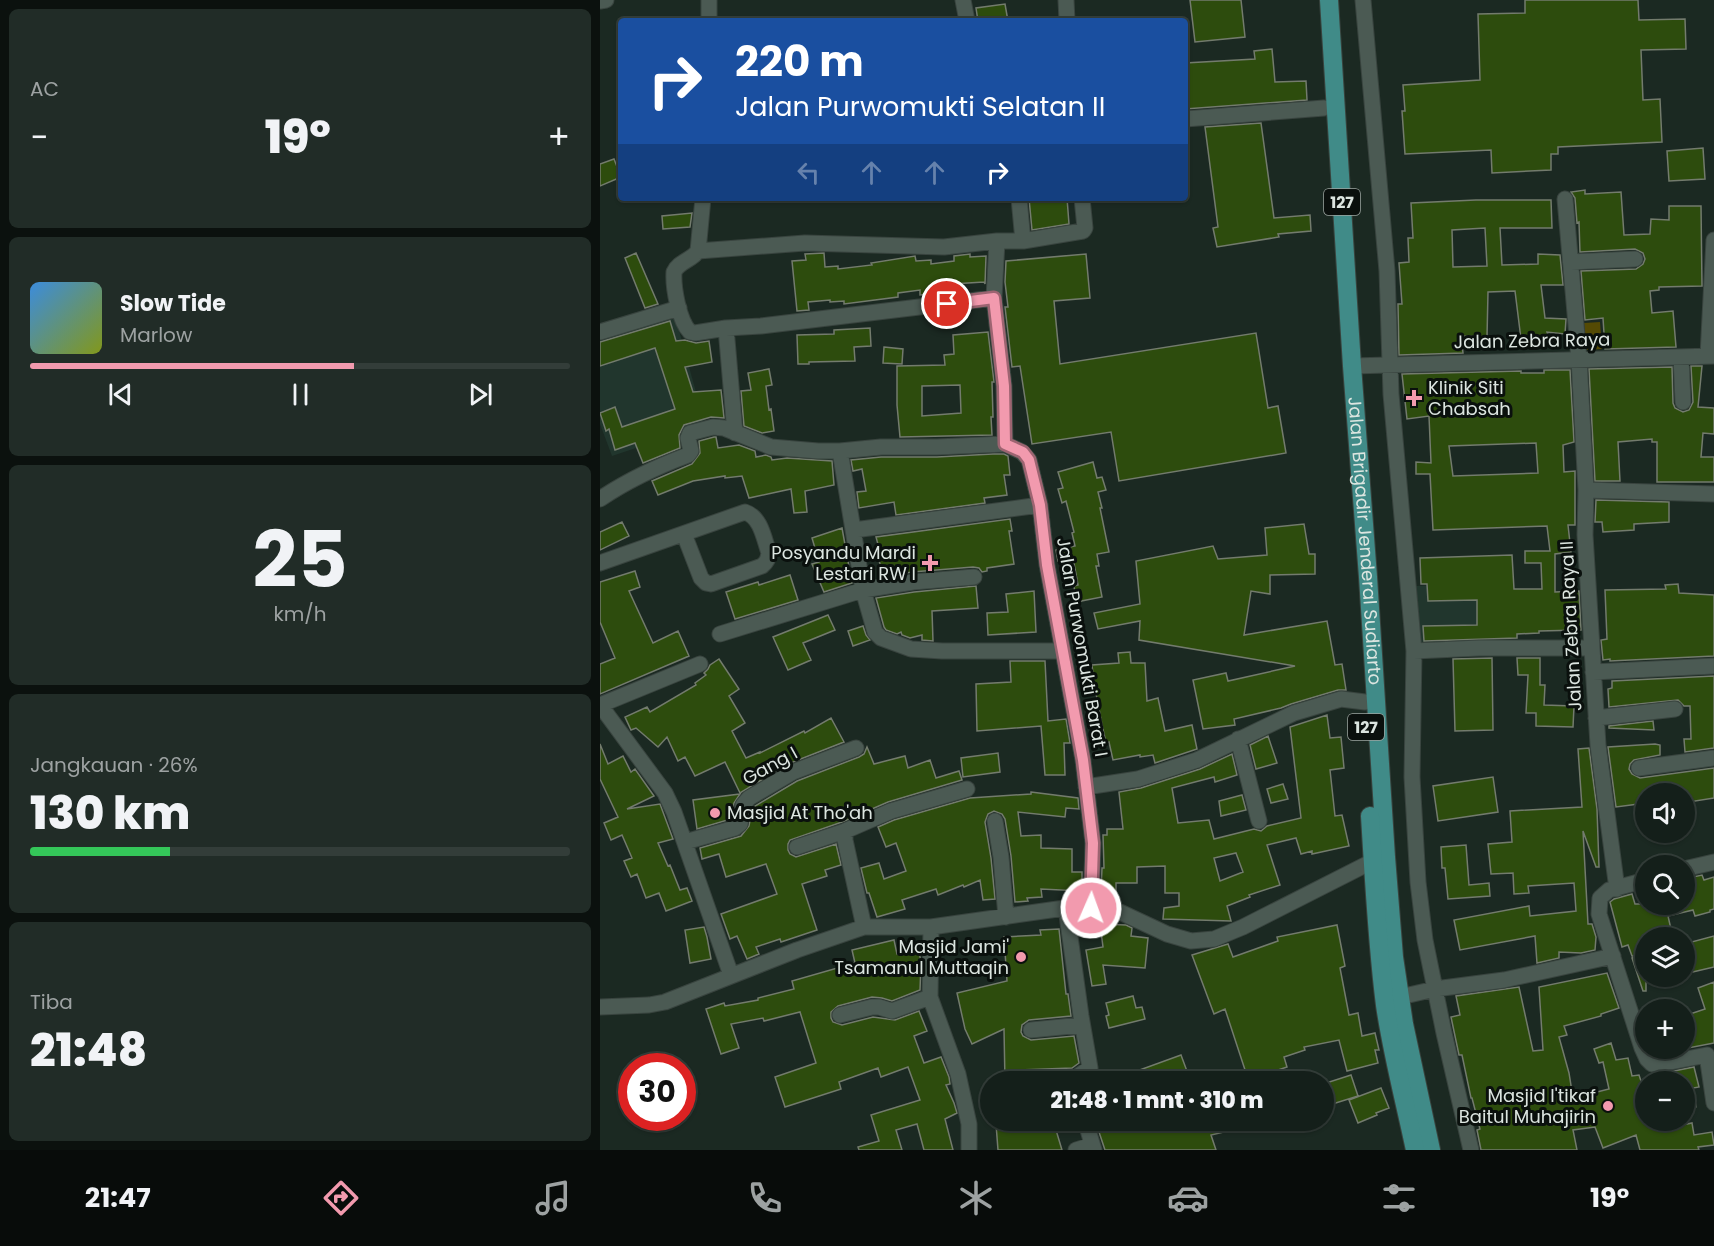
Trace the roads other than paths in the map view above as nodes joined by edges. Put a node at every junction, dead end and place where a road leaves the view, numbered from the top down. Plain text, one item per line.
1 (606, 0) edge
2 (709, 0) edge
3 (963, 0) edge
4 (1066, 0) edge
5 (1317, 0) edge
6 (1329, 0) edge
7 (1364, 0) edge
8 (600, 1) edge
9 (709, 18) edge
10 (966, 18) edge
11 (1067, 18) edge
12 (1324, 108) junction
13 (1188, 119) edge
14 (1565, 199) dead end
15 (703, 201) edge
16 (1019, 201) edge
17 (1082, 201) edge
18 (1714, 240) edge
19 (997, 241) junction
20 (1023, 241) junction
21 (698, 251) junction
22 (1635, 259) dead end
23 (1571, 262) junction
24 (994, 298) junction
25 (679, 308) junction
26 (726, 328) junction
27 (600, 332) edge
28 (1711, 356) edge
29 (1681, 357) junction
30 (1579, 359) junction
31 (1391, 364) junction
32 (1352, 366) junction
33 (1683, 402) dead end
34 (735, 433) junction
35 (1005, 444) junction
36 (840, 452) junction
37 (1586, 490) junction
38 (1714, 494) edge
39 (600, 499) edge
40 (1040, 505) junction
41 (854, 530) junction
42 (684, 534) junction
43 (600, 563) edge
44 (974, 577) dead end
45 (1362, 577) junction
46 (863, 590) junction
47 (720, 634) dead end
48 (1591, 648) junction
49 (1063, 651) junction
50 (1414, 651) junction
51 (700, 664) dead end
52 (1714, 666) edge
53 (1593, 672) junction
54 (1365, 702) junction
55 (600, 705) edge
56 (1675, 709) dead end
57 (1596, 718) junction
58 (606, 723) edge
59 (1238, 739) junction
60 (856, 748) dead end
61 (1714, 758) edge
62 (1640, 768) dead end
63 (1086, 787) junction
64 (967, 789) dead end
65 (995, 821) dead end
66 (1260, 821) dead end
67 (845, 831) junction
68 (685, 842) junction
69 (797, 847) dead end
70 (1373, 861) junction
71 (1714, 861) edge
72 (1695, 866) edge
73 (1635, 883) edge
74 (1617, 889) junction
75 (1066, 908) junction
76 (1091, 908) junction
77 (1006, 917) junction
78 (864, 927) junction
79 (931, 927) junction
80 (1613, 956) junction
81 (731, 975) junction
82 (1435, 989) junction
83 (930, 997) junction
84 (1400, 997) junction
85 (600, 1007) edge
86 (840, 1015) dead end
87 (1082, 1025) junction
88 (1031, 1030) dead end
89 (1711, 1054) edge
90 (1086, 1071) edge
91 (1714, 1103) edge
92 (1088, 1131) edge
93 (1093, 1148) edge
94 (969, 1150) edge
95 (1076, 1150) edge
96 (1415, 1150) edge
97 (1431, 1150) edge
98 (1471, 1150) edge

1 - 8 street
2 - 9 street
3 - 10 street
4 - 11 street
5 - 12 main road, Jalan Brigadir Jenderal Sudiarto / 127
6 - 32 main road, Jalan Brigadir Jenderal Sudiarto / 127
7 - 31 street
12 - 13 street
12 - 45 main road, Jalan Brigadir Jenderal Sudiarto / 127
14 - 23 street, Jalan Zebra Raya II
15 - 21 street
16 - 20 street
17 - 20 street
18 - 28 street
19 - 20 street
19 - 21 street
19 - 24 street
21 - 25 street
22 - 23 street
23 - 30 street, Jalan Zebra Raya II
24 - 26 street
24 - 35 street
25 - 26 street
25 - 27 street
26 - 34 street
28 - 29 street, Jalan Zebra Raya
29 - 30 street, Jalan Zebra Raya
29 - 33 street
30 - 31 street, Jalan Zebra Raya
30 - 37 street, Jalan Zebra Raya II
31 - 32 street, Jalan Zebra Raya
31 - 50 street
32 - 45 main road, Jalan Brigadir Jenderal Sudiarto / 127
34 - 36 street
34 - 39 street
35 - 36 street
35 - 40 street, Jalan Purwomukti Barat I
36 - 41 street
37 - 38 street
37 - 48 street, Jalan Zebra Raya II
40 - 41 street
40 - 49 street, Jalan Purwomukti Barat I
41 - 46 street
42 - 42 street
42 - 43 street
44 - 46 street
45 - 54 main road, Jalan Brigadir Jenderal Sudiarto / 127
45 - 84 main road, Jalan Brigadir Jenderal Sudiarto / 127
46 - 47 street
46 - 49 street
48 - 50 street
48 - 53 street, Jalan Zebra Raya II
49 - 63 street, Jalan Purwomukti Barat I
50 - 82 street
51 - 55 street
52 - 53 street
53 - 57 street, Jalan Zebra Raya II
54 - 59 street
54 - 70 main road, Jalan Brigadir Jenderal Sudiarto / 127
55 - 58 street
56 - 57 street
57 - 74 street, Jalan Zebra Raya II
58 - 68 street
59 - 63 street
59 - 66 street
60 - 68 street, Gang I
61 - 62 street
63 - 76 street, Jalan Purwomukti Barat I
64 - 67 street
65 - 77 street
67 - 69 street
67 - 78 street
68 - 81 street
70 - 76 street
70 - 96 main road, Jalan Brigadir Jenderal Sudiarto / 127
71 - 72 street
73 - 74 street
74 - 80 street
75 - 76 street
75 - 77 street
75 - 87 street
77 - 79 street
78 - 79 street
78 - 81 street
79 - 83 street
80 - 82 street
80 - 89 street
81 - 85 street
82 - 84 street
82 - 98 street
83 - 86 street
83 - 94 street
84 - 97 main road, Jalan Brigadir Jenderal Sudiarto / 127
87 - 88 street
87 - 90 street
89 - 91 street
92 - 93 street
93 - 95 street

